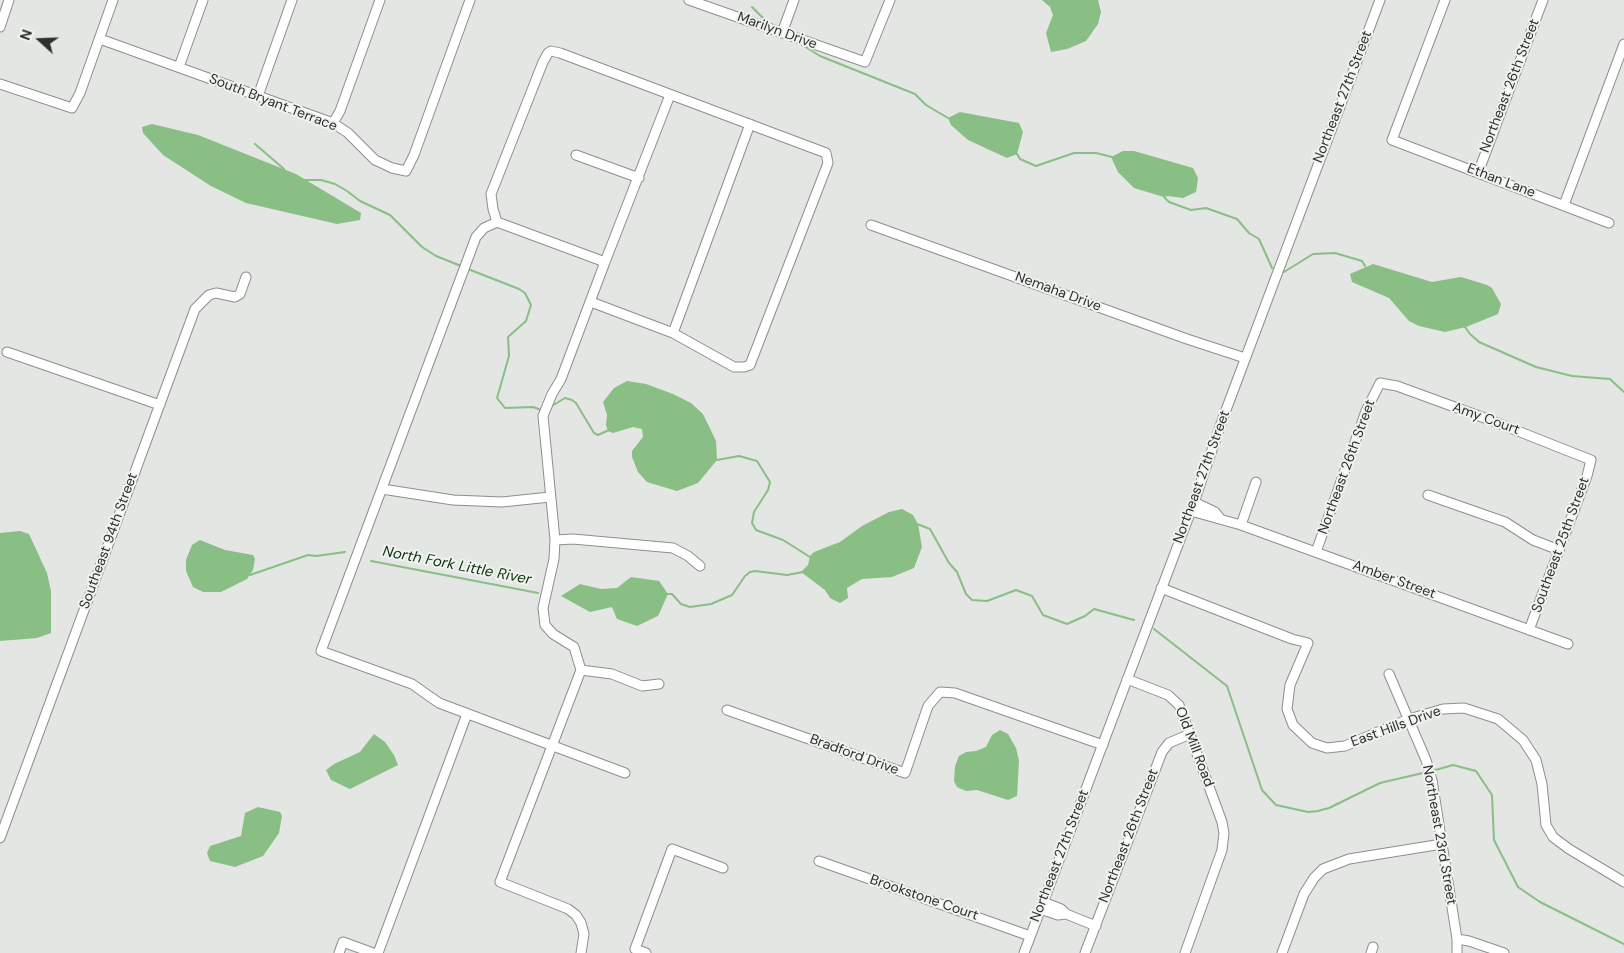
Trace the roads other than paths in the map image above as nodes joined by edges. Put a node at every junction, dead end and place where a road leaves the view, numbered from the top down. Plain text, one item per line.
1 (9, 0) edge
2 (113, 0) edge
3 (203, 0) edge
4 (292, 0) edge
5 (380, 0) edge
6 (470, 0) edge
7 (689, 0) edge
8 (794, 0) edge
9 (890, 0) edge
10 (1380, 0) edge
11 (1445, 0) edge
12 (1543, 0) edge
13 (0, 27) edge
14 (782, 33) junction
15 (100, 39) junction
16 (1624, 44) edge
17 (179, 67) junction
18 (0, 84) edge
19 (670, 95) junction
20 (258, 96) junction
21 (333, 123) junction
22 (750, 124) junction
23 (576, 156) dead end
24 (1478, 173) junction
25 (639, 178) junction
26 (1564, 205) junction
27 (498, 222) junction
28 (1609, 223) dead end
29 (871, 225) dead end
30 (606, 262) junction
31 (246, 277) dead end
32 (591, 302) junction
33 (673, 333) junction
34 (7, 352) dead end
35 (1245, 358) junction
36 (1380, 383) joint
37 (160, 404) junction
38 (1591, 460) joint
39 (1256, 482) dead end
40 (382, 489) junction
41 (1428, 495) dead end
42 (550, 497) junction
43 (1193, 506) junction
44 (1240, 525) junction
45 (555, 540) junction
46 (1559, 550) junction
47 (1316, 552) junction
48 (700, 566) dead end
49 (1161, 588) junction
50 (1529, 630) junction
51 (1568, 644) dead end
52 (581, 670) junction
53 (1389, 674) dead end
54 (1128, 678) junction
55 (659, 684) dead end
56 (727, 710) dead end
57 (467, 714) junction
58 (1409, 720) junction
59 (1190, 734) junction
60 (552, 745) junction
61 (1103, 745) junction
62 (625, 773) dead end
63 (0, 838) edge
64 (1442, 844) junction
65 (818, 861) dead end
66 (723, 868) dead end
67 (1624, 882) edge
68 (1042, 905) junction
69 (1096, 926) junction
70 (1030, 936) junction
71 (1457, 939) junction
72 (339, 953) edge
73 (373, 953) edge
74 (378, 953) edge
75 (581, 953) edge
76 (646, 953) edge
77 (1024, 953) edge
78 (1085, 953) edge
79 (1185, 953) edge
80 (1282, 953) edge
81 (1457, 953) edge
82 (1504, 953) edge

1 - 13 street
2 - 15 street
3 - 17 street
4 - 20 street
5 - 21 street
6 - 21 street, South Bryant Terrace
7 - 14 street, Marilyn Drive
8 - 14 street
9 - 14 street, Marilyn Drive
10 - 35 street, Northeast 27th Street
11 - 24 street, Ethan Lane
12 - 24 street, Northeast 26th Street
15 - 17 street, South Bryant Terrace
15 - 18 street
16 - 26 street
17 - 20 street, South Bryant Terrace
19 - 22 street
19 - 25 street
19 - 27 street
20 - 21 street, South Bryant Terrace
22 - 33 street
22 - 33 street
23 - 25 street
24 - 26 street, Ethan Lane
25 - 30 street
26 - 28 street, Ethan Lane
27 - 30 street
27 - 40 street
29 - 35 street, Nemaha Drive
30 - 32 street
31 - 37 street, Southeast 94th Street
32 - 33 street
32 - 42 street
34 - 37 street
35 - 43 street, Northeast 27th Street
36 - 38 street, Amy Court
36 - 47 street, Northeast 26th Street
37 - 63 street, Southeast 94th Street
38 - 46 street, Southeast 25th Street
39 - 44 street
40 - 42 street
40 - 57 street
41 - 46 street
42 - 45 street
43 - 44 street, Amber Street
43 - 49 street, Northeast 27th Street
44 - 47 street, Amber Street
45 - 48 street
45 - 52 street
46 - 50 street, Southeast 25th Street
47 - 50 street, Amber Street
49 - 54 street, Northeast 27th Street
49 - 58 street, East Hills Drive
50 - 51 street, Amber Street
52 - 55 street
52 - 60 street
53 - 58 street, Northeast 23rd Street
54 - 59 street, Old Mill Road
54 - 61 street, Northeast 27th Street
56 - 61 street, Bradford Drive
57 - 60 street
57 - 74 street
58 - 64 street, Northeast 23rd Street
58 - 67 street, East Hills Drive
59 - 69 street, Northeast 26th Street
59 - 79 street, Old Mill Road
60 - 62 street
60 - 75 street
61 - 68 street, Northeast 27th Street
64 - 71 street, Northeast 23rd Street
64 - 80 street
65 - 70 street, Brookstone Court
66 - 76 street
68 - 69 street
68 - 70 street, Northeast 27th Street
69 - 78 street, Northeast 26th Street
70 - 77 street, Northeast 27th Street
71 - 81 street, Northeast 23rd Street
71 - 82 street
72 - 73 street

